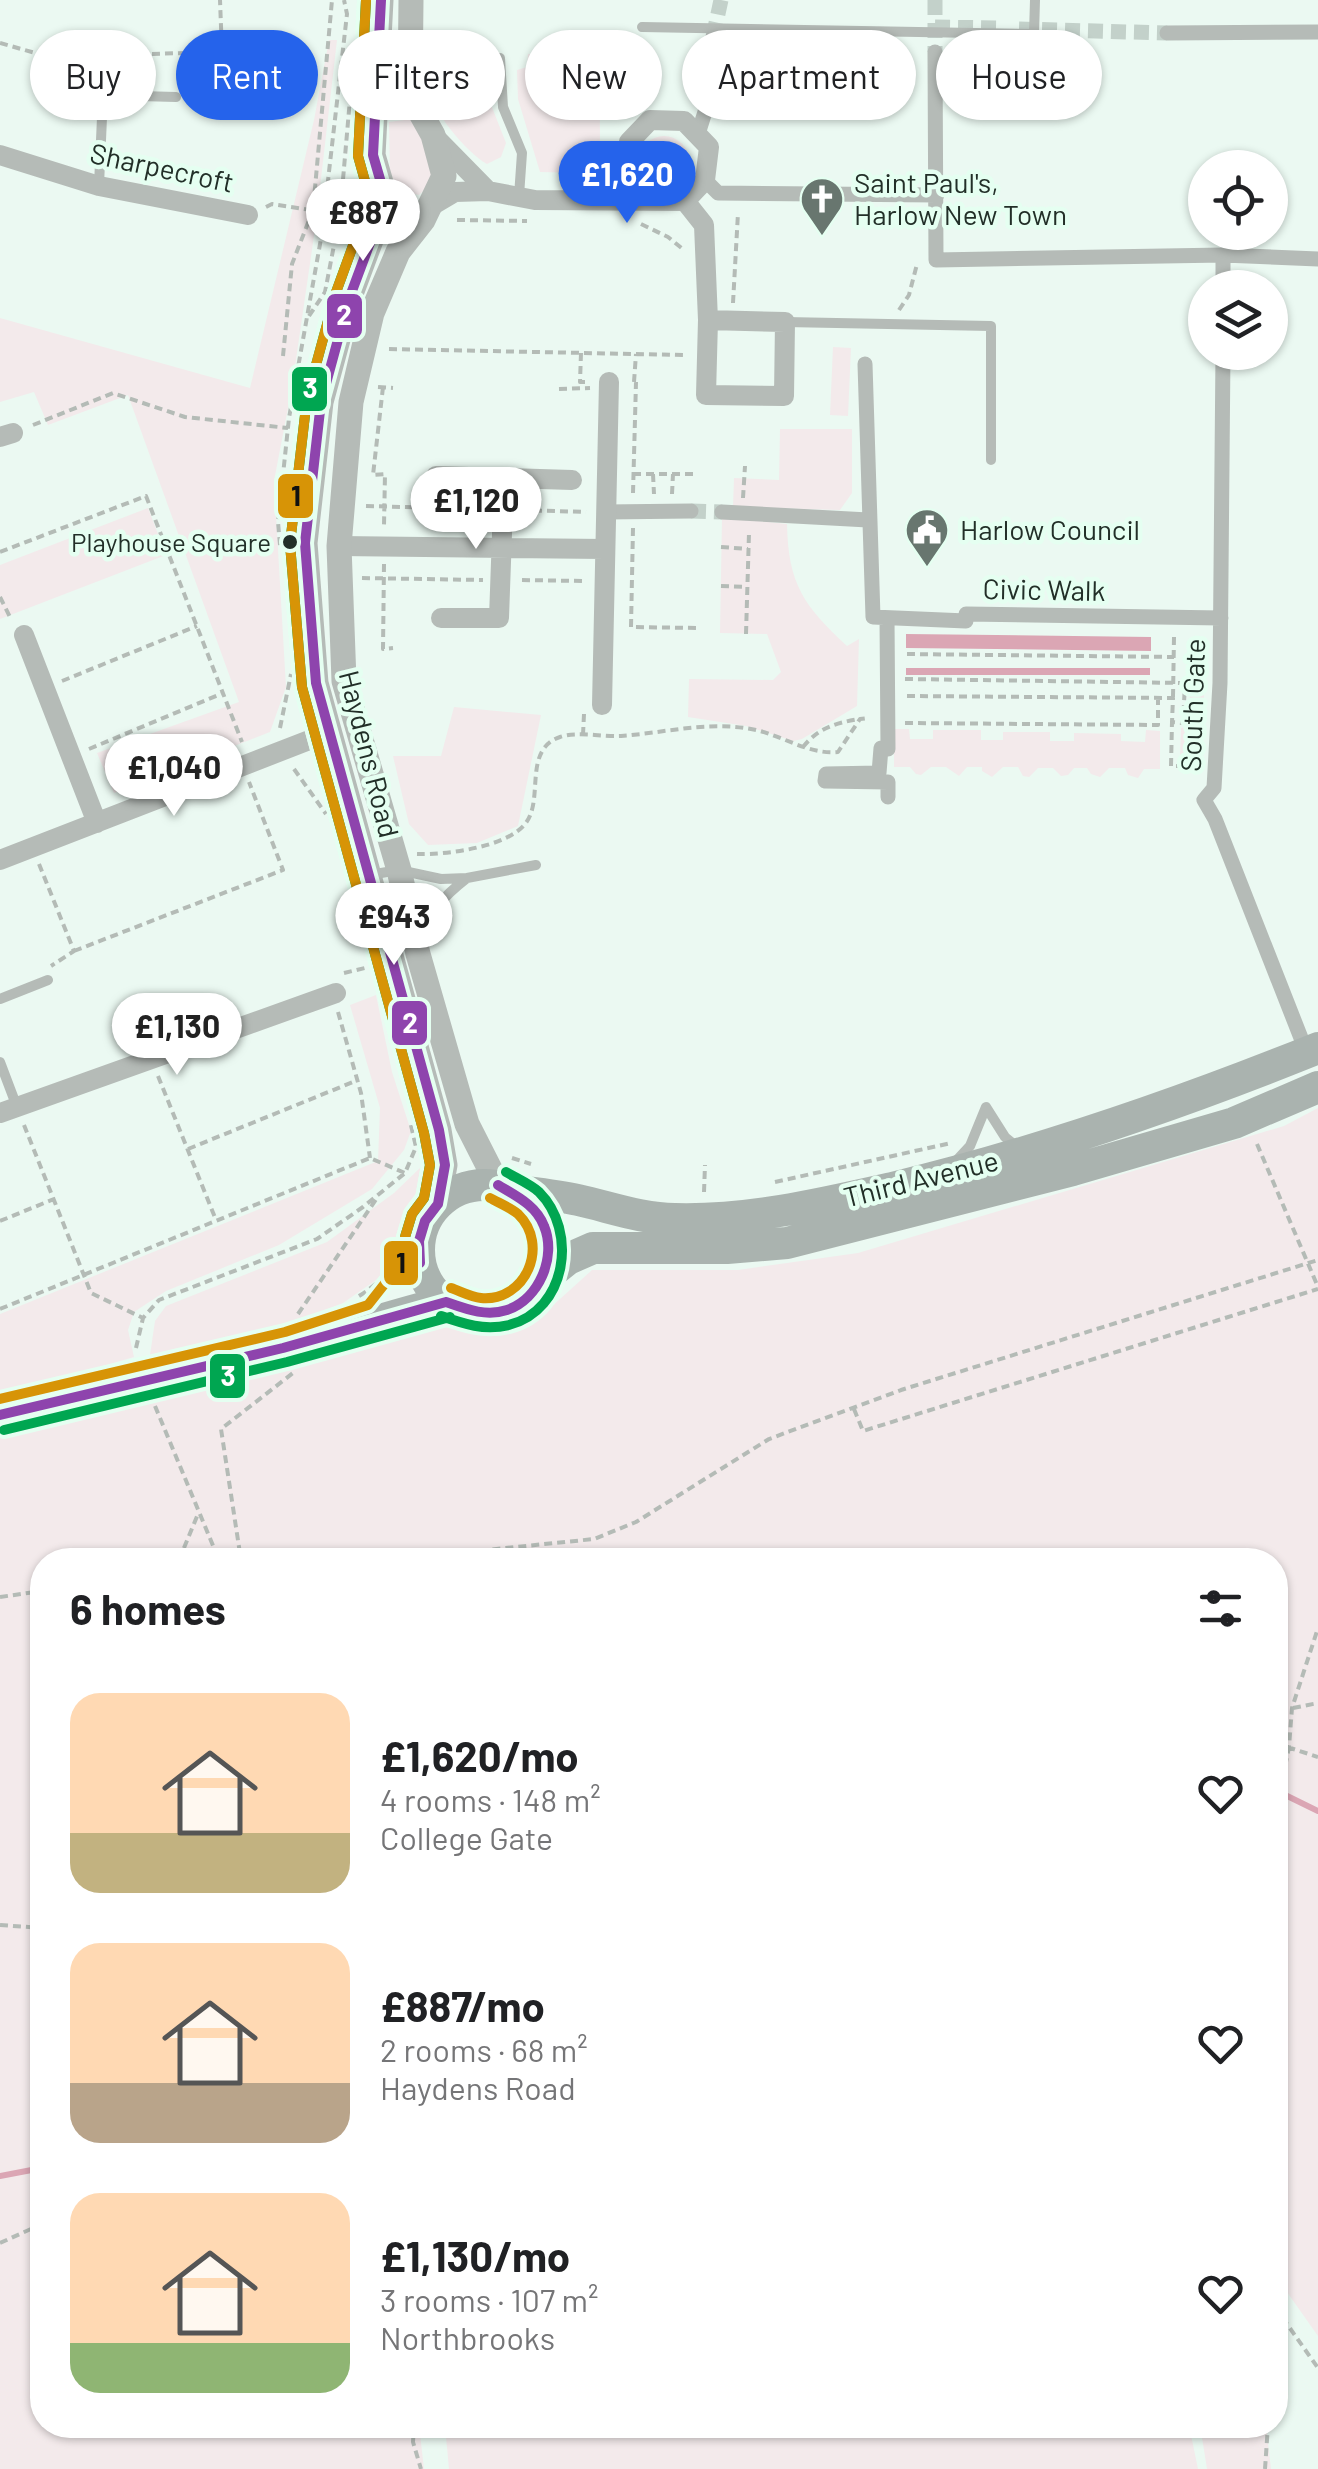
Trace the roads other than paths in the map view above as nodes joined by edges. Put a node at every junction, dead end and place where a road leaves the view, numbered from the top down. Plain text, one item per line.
1 (381, 0) edge
2 (411, 0) edge
3 (1035, 0) edge
4 (642, 27) dead end
5 (1318, 32) edge
6 (1167, 33) tunnel mouth
7 (935, 52) tunnel mouth
8 (156, 96) edge
9 (176, 97) dead end
10 (505, 114) edge
11 (101, 120) edge
12 (702, 120) edge
13 (698, 134) junction
14 (433, 135) junction
15 (0, 155) edge
16 (705, 180) junction
17 (99, 186) junction
18 (488, 191) junction
19 (937, 195) junction
20 (519, 197) junction
21 (386, 200) junction
22 (621, 201) junction
23 (685, 201) junction
24 (428, 208) junction
25 (248, 214) road end
26 (1222, 255) junction
27 (1318, 258) edge
28 (1222, 270) edge
29 (708, 320) junction
30 (785, 322) junction
31 (865, 364) dead end
32 (1223, 370) edge
33 (599, 385) road end
34 (991, 460) dead end
35 (436, 476) dead end
36 (504, 478) junction
37 (572, 480) dead end
38 (691, 511) tunnel mouth
39 (606, 512) junction
40 (722, 512) tunnel mouth
41 (868, 520) junction
42 (348, 546) junction
43 (502, 548) junction
44 (605, 550) junction
45 (880, 617) junction
46 (441, 618) dead end
47 (1221, 618) junction
48 (24, 636) dead end
49 (602, 705) dead end
50 (356, 724) junction
51 (330, 732) junction
52 (888, 796) dead end
53 (97, 822) junction
54 (0, 860) edge
55 (404, 862) junction
56 (536, 865) dead end
57 (369, 874) junction
58 (468, 878) junction
59 (418, 954) junction
60 (48, 980) road end
61 (336, 992) road end
62 (0, 998) edge
63 (1310, 1043) edge
64 (0, 1062) edge
65 (1318, 1086) edge
66 (8, 1110) edge
67 (1024, 1154) junction
68 (942, 1176) junction
69 (504, 1187) junction
70 (427, 1206) junction
71 (420, 1262) junction
72 (543, 1279) junction
73 (446, 1302) junction
74 (367, 1308) junction
75 (0, 1415) edge

1 - 21 street
2 - 14 street, Haydens Road
3 - 4 lane
5 - 6 street
7 - 19 street
8 - 9 lane
10 - 20 lane
11 - 17 lane
12 - 13 street
13 - 16 street
13 - 22 street
14 - 18 street
14 - 24 street, Haydens Road
15 - 17 street, Sharpecroft
16 - 19 street
16 - 23 street
17 - 25 street, Sharpecroft
18 - 20 street
18 - 24 street
19 - 26 street
20 - 22 street
21 - 24 street
21 - 51 street, Haydens Road
22 - 23 street
23 - 29 street
24 - 42 street, Haydens Road
26 - 27 street
26 - 28 street
29 - 30 street
29 - 30 street
30 - 34 lane
31 - 41 street
32 - 47 street, South Gate
33 - 39 street
35 - 36 street
36 - 37 street
36 - 43 street
38 - 39 street
39 - 44 street
40 - 41 street
41 - 45 street
42 - 43 street
42 - 50 street, Haydens Road
43 - 44 street
43 - 46 street
44 - 49 street
45 - 47 street, Civic Walk
45 - 52 street
47 - 63 street, South Gate
48 - 53 street
50 - 51 street
50 - 55 street, Haydens Road
51 - 53 street
51 - 57 street, Haydens Road
53 - 54 street
55 - 57 lane
55 - 58 lane
55 - 59 street, Haydens Road
56 - 58 lane
57 - 70 street, Haydens Road
58 - 59 lane
59 - 69 street, Haydens Road
60 - 62 lane
61 - 66 street
63 - 67 main road, Third Avenue
64 - 66 lane
65 - 72 main road, Third Avenue
67 - 68 main road, Third Avenue
67 - 68 lane
68 - 69 main road, Third Avenue
69 - 70 main road
69 - 72 main road
70 - 71 main road
71 - 73 main road
71 - 74 main road
72 - 73 main road
73 - 74 main road
74 - 75 main road

